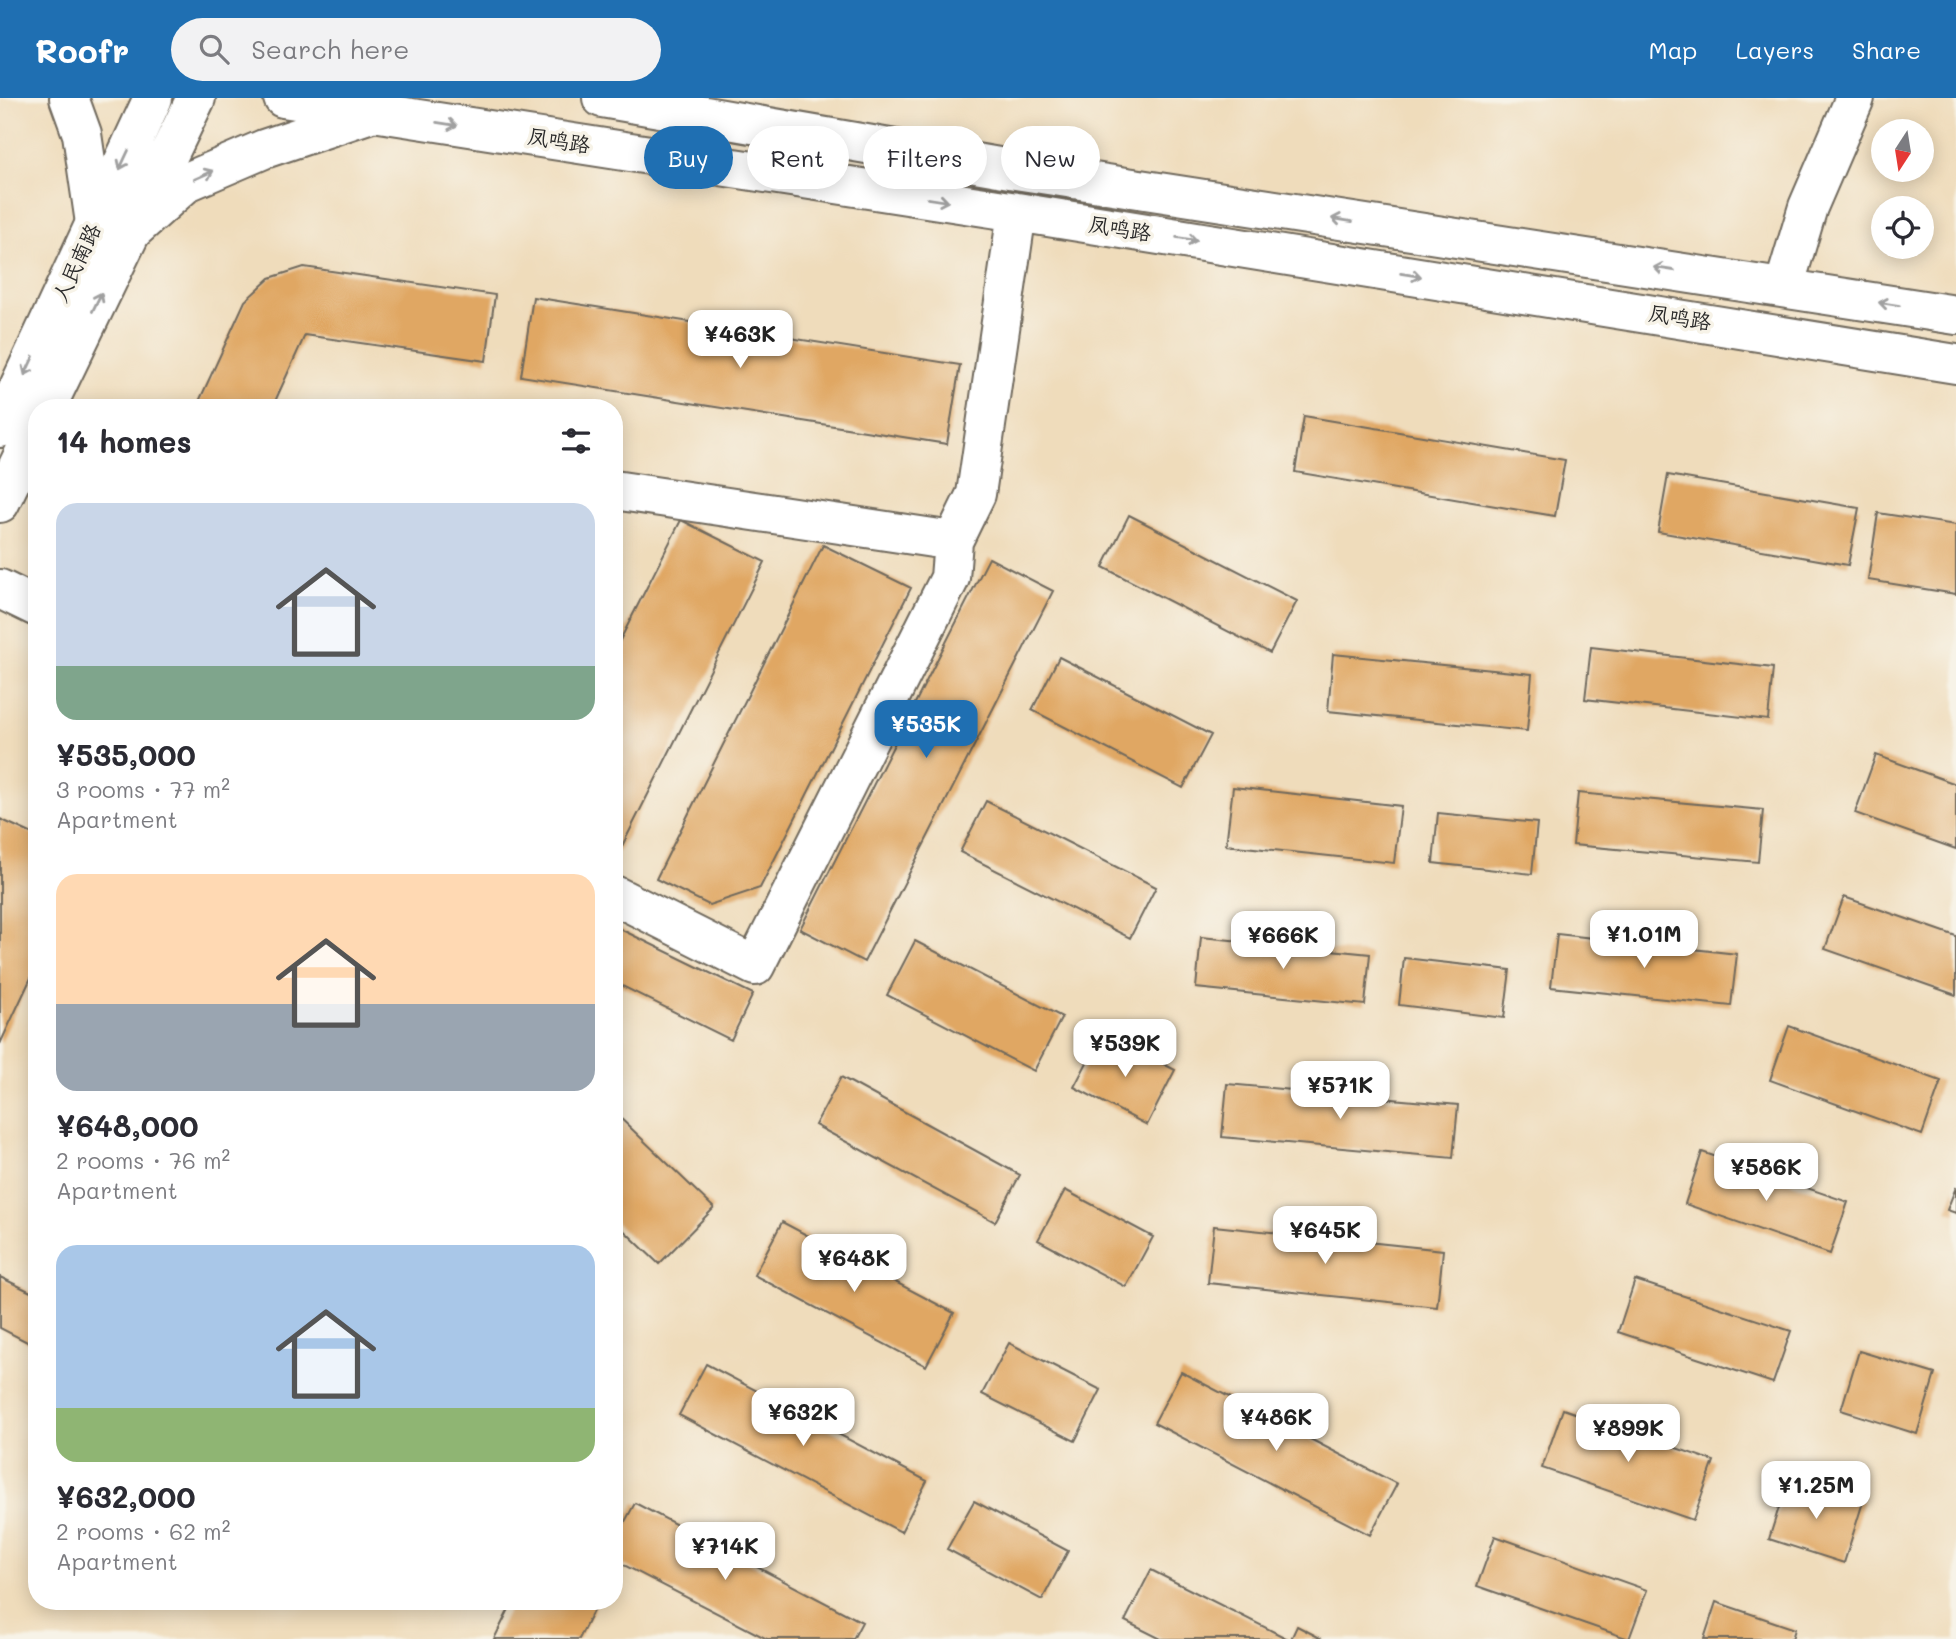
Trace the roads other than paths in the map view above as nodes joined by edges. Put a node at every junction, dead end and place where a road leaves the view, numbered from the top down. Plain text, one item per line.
1 (69, 98) edge
2 (153, 98) edge
3 (196, 98) edge
4 (283, 98) edge
5 (602, 98) edge
6 (1855, 98) edge
7 (373, 112) junction
8 (1017, 212) junction
9 (95, 223) junction
10 (132, 231) junction
11 (1784, 287) junction
12 (1956, 315) edge
13 (1956, 364) edge
14 (50, 399) edge
15 (0, 428) edge
16 (28, 445) edge
17 (623, 491) edge
18 (0, 503) edge
19 (953, 541) junction
20 (0, 589) edge
21 (28, 603) edge
22 (623, 900) edge

1 - 9 street
2 -> 9 street, 人民南路
3 - 10 street, 人民南路
4 - 7 street, 凤鸣路
11 -> 5 street, 凤鸣路
6 - 11 street
7 -> 8 street, 凤鸣路
10 -> 7 street
8 -> 13 street, 凤鸣路
8 - 19 street
9 -> 15 street, 人民南路
14 -> 10 street, 人民南路
12 -> 11 street, 凤鸣路
16 - 18 street
17 - 19 street
19 - 22 street
20 - 21 street

